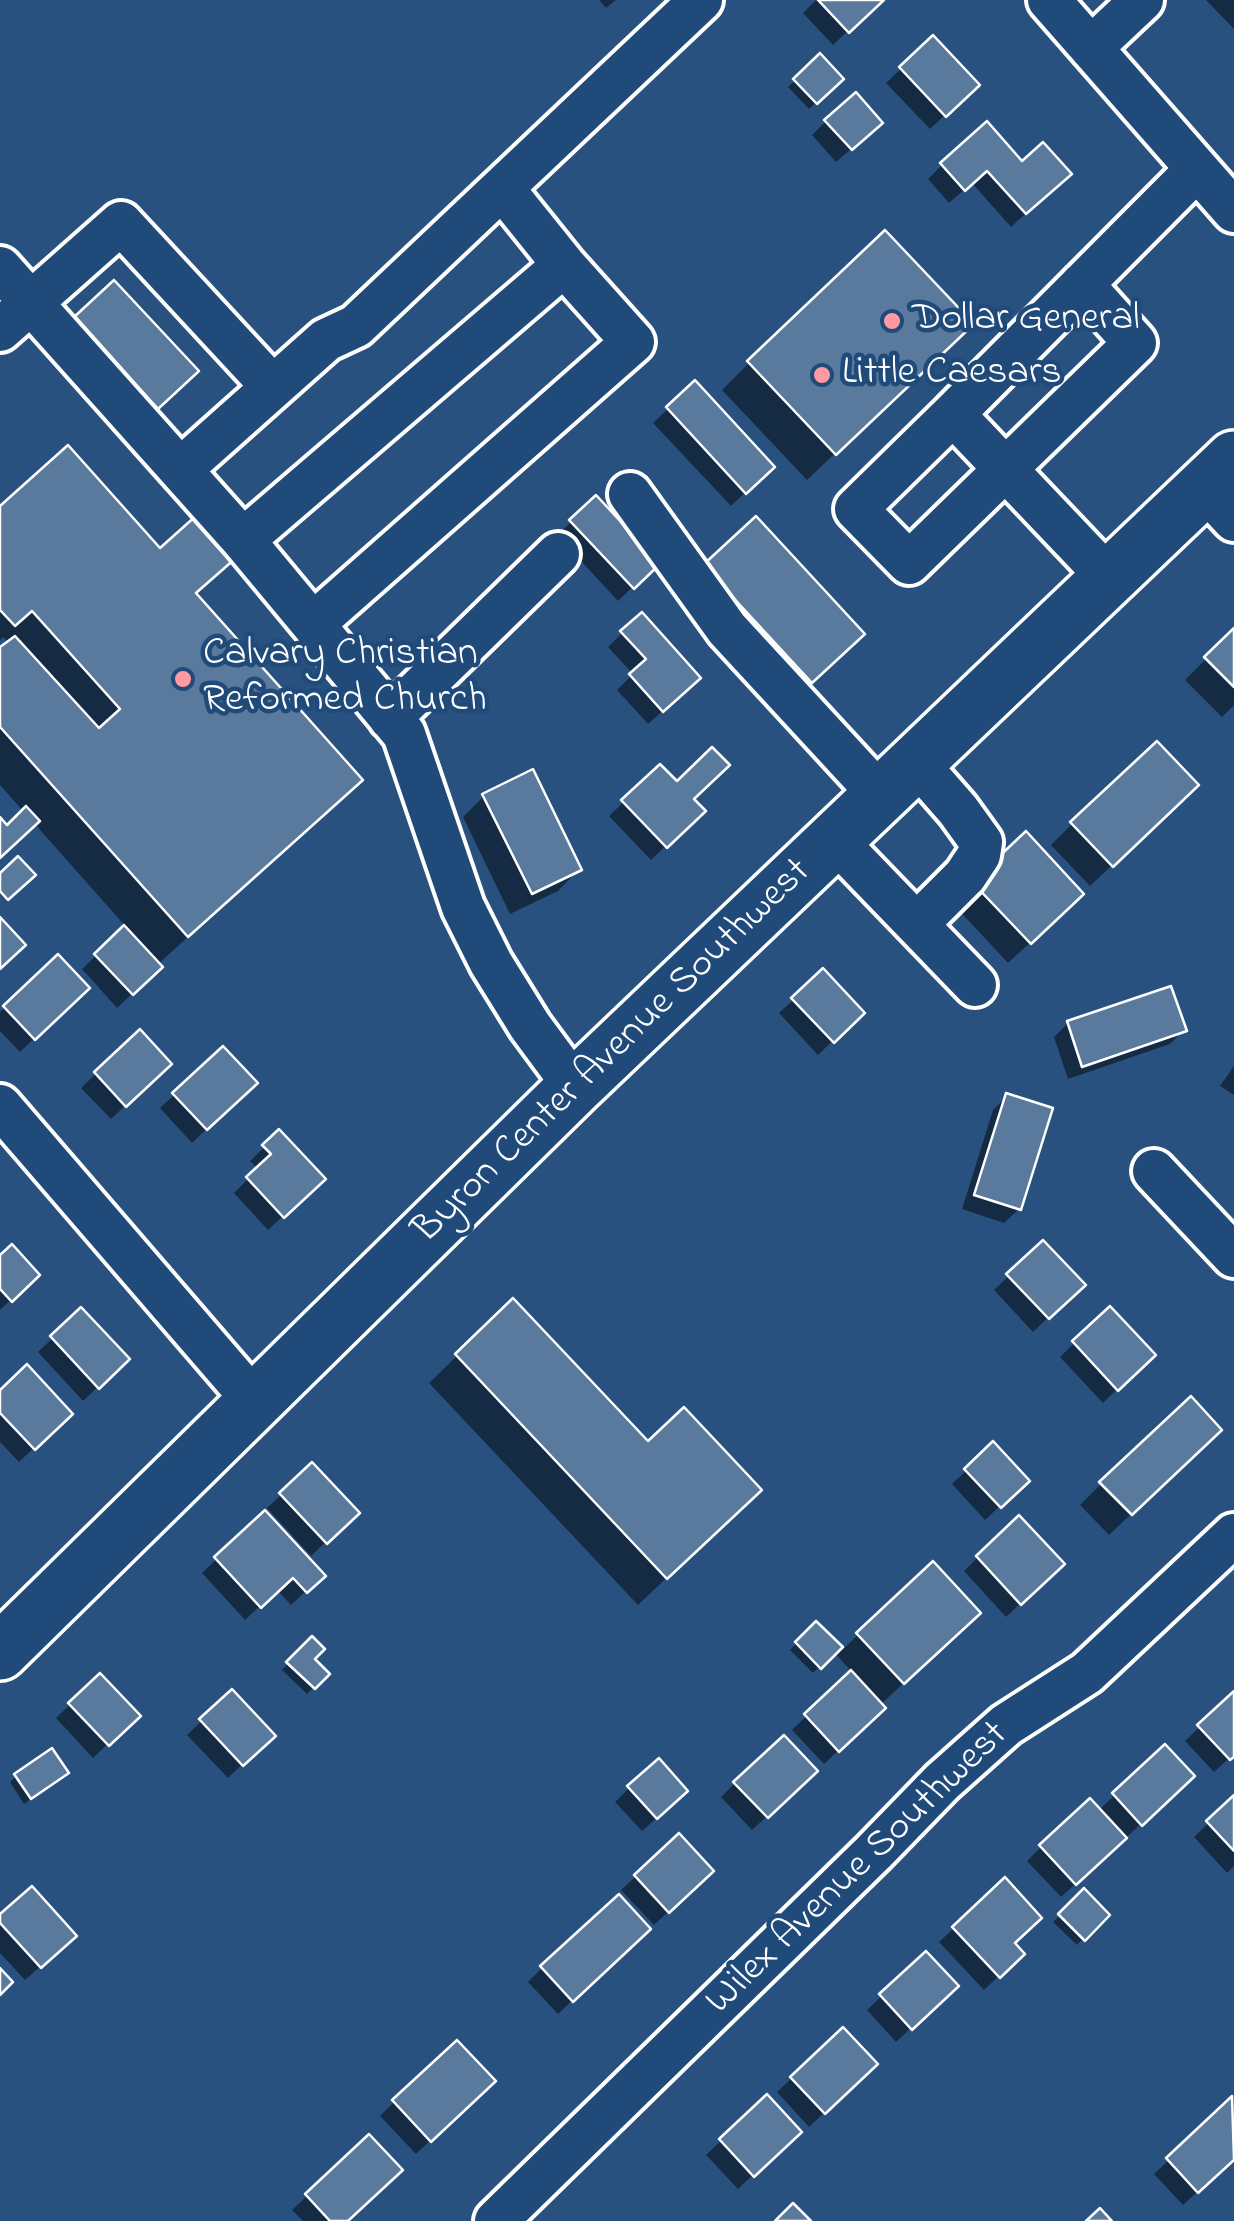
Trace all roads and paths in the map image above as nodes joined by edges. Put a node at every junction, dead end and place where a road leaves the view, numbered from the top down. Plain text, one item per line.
1 (700, 0) edge
2 (1049, 0) edge
3 (1142, 0) edge
4 (1092, 48) junction
5 (1197, 169) junction
6 (503, 189) junction
7 (1234, 212) edge
8 (564, 266) junction
9 (0, 268) edge
10 (1082, 284) junction
11 (15, 317) edge
12 (272, 386) junction
13 (953, 414) junction
14 (1004, 468) junction
15 (181, 469) junction
16 (1224, 489) edge
17 (630, 494) dead end
18 (243, 540) junction
19 (558, 554) dead end
20 (1109, 578) junction
21 (312, 624) junction
22 (390, 718) junction
23 (898, 779) junction
24 (835, 840) junction
25 (917, 924) junction
26 (975, 985) dead end
27 (575, 1088) junction
28 (0, 1106) edge
29 (1154, 1171) dead end
30 (1234, 1256) edge
31 (256, 1404) junction
32 (1234, 1535) edge
33 (0, 1652) edge
34 (496, 2221) edge

1 - 6 street
2 - 4 street
3 - 4 street
4 - 5 street
5 - 7 street
5 - 10 street
6 - 8 street
6 - 12 street
8 - 18 street
8 - 21 street
9 - 11 street
10 - 13 street
10 - 14 street
11 - 12 street
11 - 15 street
12 - 15 street
13 - 14 street
13 - 14 street
14 - 20 street
15 - 18 street
16 - 20 main road, Byron Center Avenue Southwest
17 - 23 street
18 - 21 street
19 - 22 street
20 - 23 main road, Byron Center Avenue Southwest
21 - 22 street
22 - 27 street
23 - 24 main road, Byron Center Avenue Southwest
23 - 25 street
24 - 25 street
24 - 27 main road, Byron Center Avenue Southwest
25 - 26 street
27 - 31 main road, Byron Center Avenue Southwest
28 - 31 street
29 - 30 street
31 - 33 main road, Byron Center Avenue Southwest
32 - 34 street, Wilex Avenue Southwest

